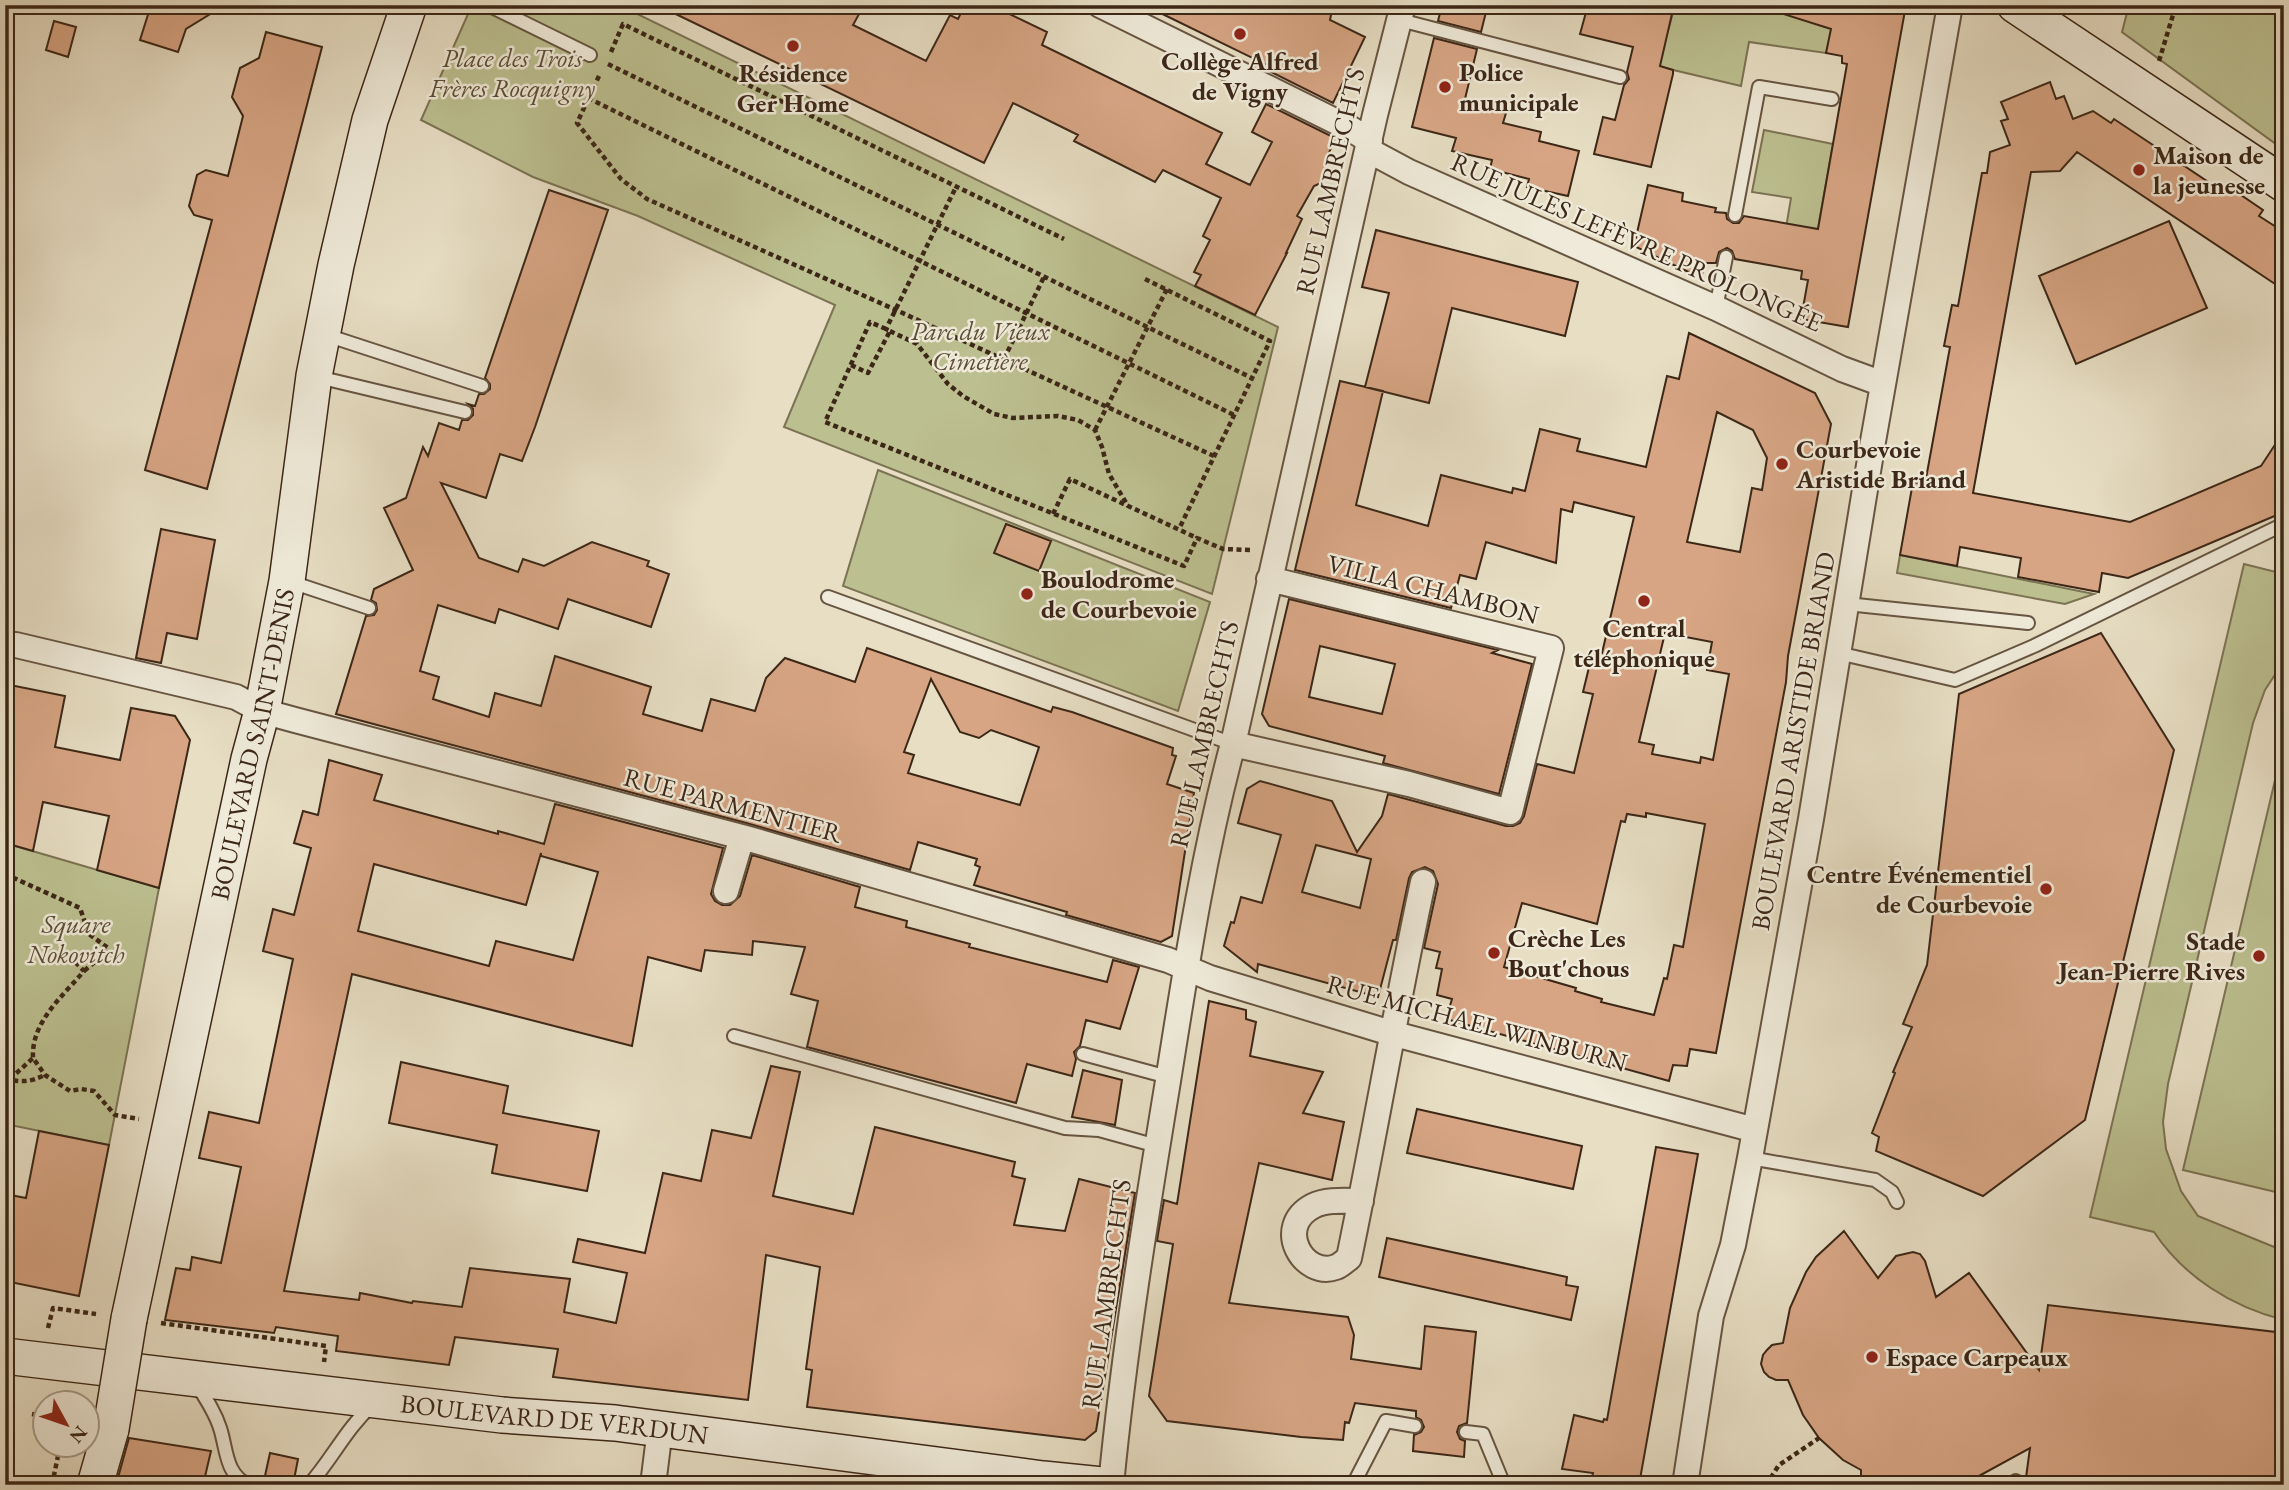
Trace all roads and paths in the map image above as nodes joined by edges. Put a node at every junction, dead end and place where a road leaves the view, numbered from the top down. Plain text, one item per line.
1 (409, 5) edge
2 (488, 5) edge
3 (1100, 5) edge
4 (1950, 5) edge
5 (2015, 5) edge
6 (2176, 5) edge
7 (1400, 10) edge
8 (623, 24) dead end
9 (590, 55) joint
10 (1620, 77) dead end
11 (2141, 89) junction
12 (589, 98) dead end
13 (1832, 99) dead end
14 (577, 123) dead end
15 (1369, 145) junction
16 (2284, 184) edge
17 (956, 187) junction
18 (1735, 215) dead end
19 (938, 225) junction
20 (1064, 239) dead end
21 (1726, 257) dead end
22 (920, 261) junction
23 (1044, 277) junction
24 (1145, 279) dead end
25 (1167, 289) junction
26 (1716, 308) junction
27 (896, 310) junction
28 (1026, 313) junction
29 (1147, 327) junction
30 (888, 330) junction
31 (323, 334) junction
32 (1004, 359) junction
33 (1129, 364) junction
34 (851, 365) junction
35 (314, 376) junction
36 (1252, 378) junction
37 (1883, 384) junction
38 (482, 386) dead end
39 (1107, 407) junction
40 (465, 412) dead end
41 (1234, 415) junction
42 (1095, 430) junction
43 (1214, 456) junction
44 (1128, 506) junction
45 (1053, 514) junction
46 (2284, 524) edge
47 (1178, 529) junction
48 (1197, 538) junction
49 (1275, 551) junction
50 (1269, 579) junction
51 (287, 581) junction
52 (828, 597) dead end
53 (1847, 604) junction
54 (369, 607) dead end
55 (2028, 624) dead end
56 (5, 645) edge
57 (1838, 653) junction
58 (262, 711) junction
59 (1233, 744) junction
60 (743, 837) junction
61 (5, 874) edge
62 (1423, 882) dead end
63 (726, 891) dead end
64 (44, 953) dead end
65 (1185, 966) junction
66 (84, 971) junction
67 (1391, 1033) junction
68 (734, 1036) dead end
69 (1083, 1054) dead end
70 (33, 1058) junction
71 (45, 1075) junction
72 (1168, 1077) junction
73 (7, 1079) edge
74 (171, 1126) junction
75 (1755, 1130) junction
76 (1157, 1146) junction
77 (1750, 1158) junction
78 (1361, 1201) dead end
79 (1897, 1202) dead end
80 (53, 1308) dead end
81 (130, 1319) junction
82 (326, 1346) dead end
83 (5, 1356) edge
84 (192, 1378) junction
85 (377, 1401) junction
86 (1415, 1426) dead end
87 (660, 1429) junction
88 (1466, 1432) dead end
89 (1819, 1438) dead end
90 (58, 1458) edge
91 (52, 1485) edge
92 (94, 1485) edge
93 (249, 1485) edge
94 (310, 1485) edge
95 (653, 1485) edge
96 (1102, 1485) edge
97 (1111, 1485) edge
98 (1353, 1485) edge
99 (1504, 1485) edge
100 (1685, 1485) edge
101 (1766, 1485) edge

1 - 31 main road, BOULEVARD SAINT-DENIS
2 - 9 lane
3 - 15 street, RUE JULES LEFÈVRE PROLONGÉE
4 - 37 street, BOULEVARD ARISTIDE BRIAND
5 - 11 main road
6 - 11 path
7 - 10 lane
7 - 15 street, RUE LAMBRECHTS
8 - 17 path
9 - 19 path
11 - 16 main road
12 - 22 path
13 - 18 lane
14 - 27 path
15 - 26 street, RUE JULES LEFÈVRE PROLONGÉE
15 - 49 street, RUE LAMBRECHTS
17 - 19 path
17 - 20 path
19 - 22 path
19 - 23 path
21 - 26 lane
22 - 27 path
22 - 28 path
23 - 28 path
23 - 29 path
24 - 25 path
25 - 29 path
25 - 36 path
26 - 37 street, RUE JULES LEFÈVRE PROLONGÉE
27 - 30 path
27 - 32 path
28 - 32 path
28 - 33 path
29 - 33 path
29 - 36 path
30 - 34 path
30 - 34 path
30 - 42 path
31 - 35 main road, BOULEVARD SAINT-DENIS
31 - 38 lane
32 - 39 path
33 - 39 path
33 - 41 path
34 - 45 path
35 - 40 lane
35 - 51 main road, BOULEVARD SAINT-DENIS
36 - 41 path
37 - 53 street, BOULEVARD ARISTIDE BRIAND
39 - 42 path
39 - 43 path
41 - 43 path
42 - 44 path
43 - 47 path
44 - 45 path
44 - 47 path
45 - 48 path
46 - 57 lane
47 - 48 path
48 - 49 path
49 - 50 street, RUE LAMBRECHTS
50 - 59 street, RUE LAMBRECHTS
50 - 59 street, VILLA CHAMBON
51 - 54 lane
51 - 58 main road, BOULEVARD SAINT-DENIS
52 - 59 lane
53 - 55 lane
53 - 57 street, BOULEVARD ARISTIDE BRIAND
56 - 58 street, RUE PARMENTIER
57 - 75 street, BOULEVARD ARISTIDE BRIAND
58 - 60 street, RUE PARMENTIER
58 - 74 main road, BOULEVARD SAINT-DENIS
59 - 65 street, RUE LAMBRECHTS
60 - 63 street
60 - 65 street, RUE PARMENTIER
61 - 66 path
62 - 67 street
64 - 66 path
65 - 67 street, RUE MICHAEL WINBURN
65 - 72 street, RUE LAMBRECHTS
66 - 70 path
67 - 75 street, RUE MICHAEL WINBURN
67 - 78 street
68 - 76 lane
69 - 72 lane
70 - 71 path
70 - 73 path
71 - 73 path
71 - 74 path
72 - 76 street, RUE LAMBRECHTS
74 - 81 main road, BOULEVARD SAINT-DENIS
75 - 77 street, BOULEVARD ARISTIDE BRIAND
76 - 97 street, RUE LAMBRECHTS
77 - 79 lane
77 - 100 street, BOULEVARD ARISTIDE BRIAND
80 - 81 path
81 - 82 path
81 - 92 main road, BOULEVARD SAINT-DENIS, bridge
83 - 84 main road, BOULEVARD DE VERDUN
84 - 85 main road, BOULEVARD DE VERDUN
84 - 93 lane
85 - 87 main road, BOULEVARD DE VERDUN
85 - 94 lane
86 - 98 lane
87 - 95 street
87 - 96 main road, BOULEVARD DE VERDUN
88 - 99 lane
89 - 101 path
90 - 91 path

